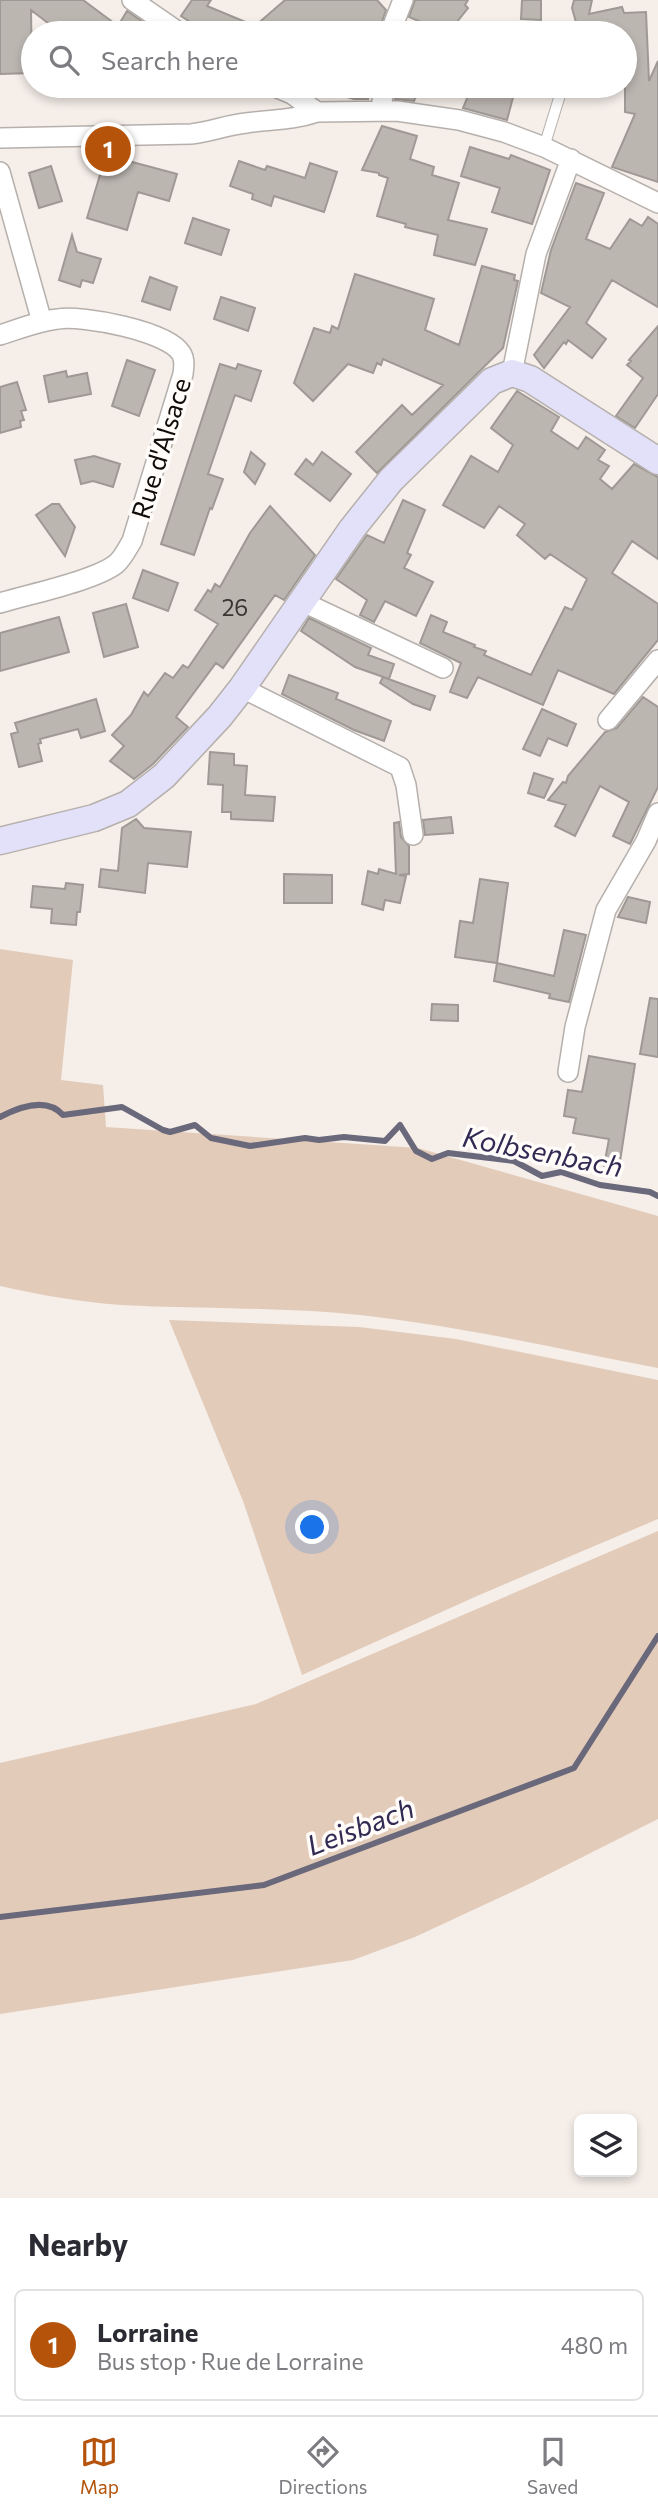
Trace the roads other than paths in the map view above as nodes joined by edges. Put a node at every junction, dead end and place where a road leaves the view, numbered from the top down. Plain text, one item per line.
1 (132, 0) edge
2 (403, 0) edge
3 (163, 21) edge
4 (395, 21) edge
5 (298, 98) edge
6 (382, 98) edge
7 (559, 98) edge
8 (381, 110) junction
9 (317, 112) junction
10 (0, 138) edge
11 (544, 147) junction
12 (571, 159) junction
13 (0, 172) edge
14 (658, 203) edge
15 (42, 322) junction
16 (0, 335) edge
17 (512, 373) junction
18 (658, 461) edge
19 (303, 602) junction
20 (0, 603) edge
21 (658, 660) edge
22 (443, 668) dead end
23 (242, 688) junction
24 (608, 720) dead end
25 (658, 813) edge
26 (413, 835) dead end
27 (0, 841) edge
28 (568, 1072) dead end

1 - 3 street
2 - 4 street
5 - 9 street
6 - 8 street
7 - 11 lane
8 - 9 street
8 - 11 street
9 - 10 street
11 - 12 street
12 - 14 street
12 - 17 street
13 - 15 street
15 - 16 street, Rue d'Alsace
15 - 20 street, Rue d'Alsace
17 - 18 main road
17 - 19 main road
19 - 22 street
19 - 23 main road
21 - 24 street
23 - 26 street
23 - 27 main road
25 - 28 street

